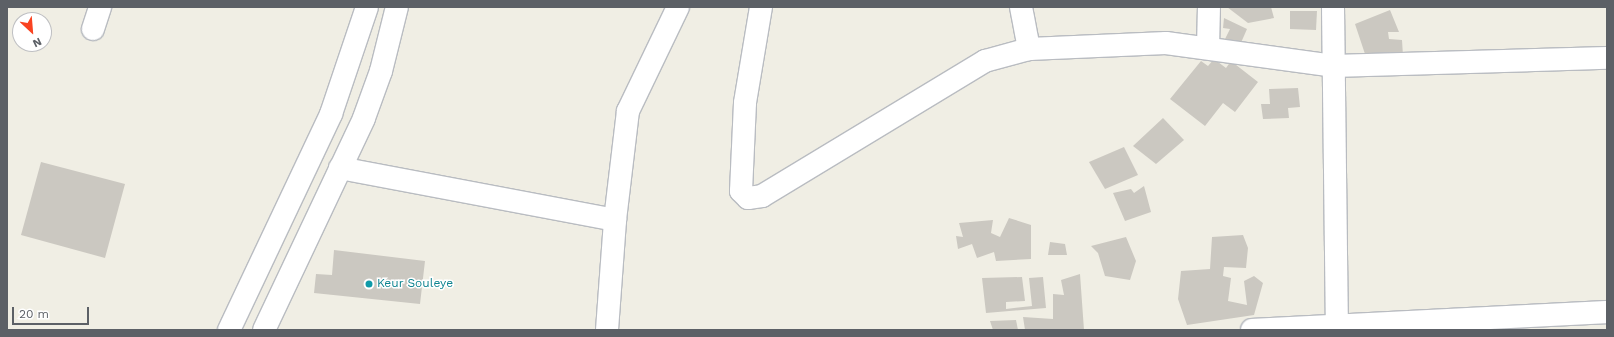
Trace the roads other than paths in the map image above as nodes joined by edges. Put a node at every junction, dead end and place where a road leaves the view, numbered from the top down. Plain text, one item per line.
1 (100, 7) edge
2 (367, 7) edge
3 (398, 7) edge
4 (678, 7) edge
5 (761, 7) edge
6 (1021, 7) edge
7 (1210, 7) edge
8 (1333, 7) edge
9 (93, 29) dead end
10 (1208, 46) junction
11 (1029, 50) junction
12 (1607, 58) edge
13 (1333, 66) junction
14 (340, 168) junction
15 (615, 220) junction
16 (1607, 312) edge
17 (1337, 329) edge
18 (229, 330) edge
19 (264, 330) edge
20 (607, 330) edge
21 (1252, 330) edge

1 - 9 street
2 - 18 street
3 - 14 street
4 - 15 street
5 - 11 street
6 - 11 street
7 - 10 street
8 - 13 street
10 - 11 street
10 - 13 street
12 - 13 street
13 - 17 street
14 - 15 street
14 - 19 street
15 - 20 street
16 - 17 street
17 - 21 street

